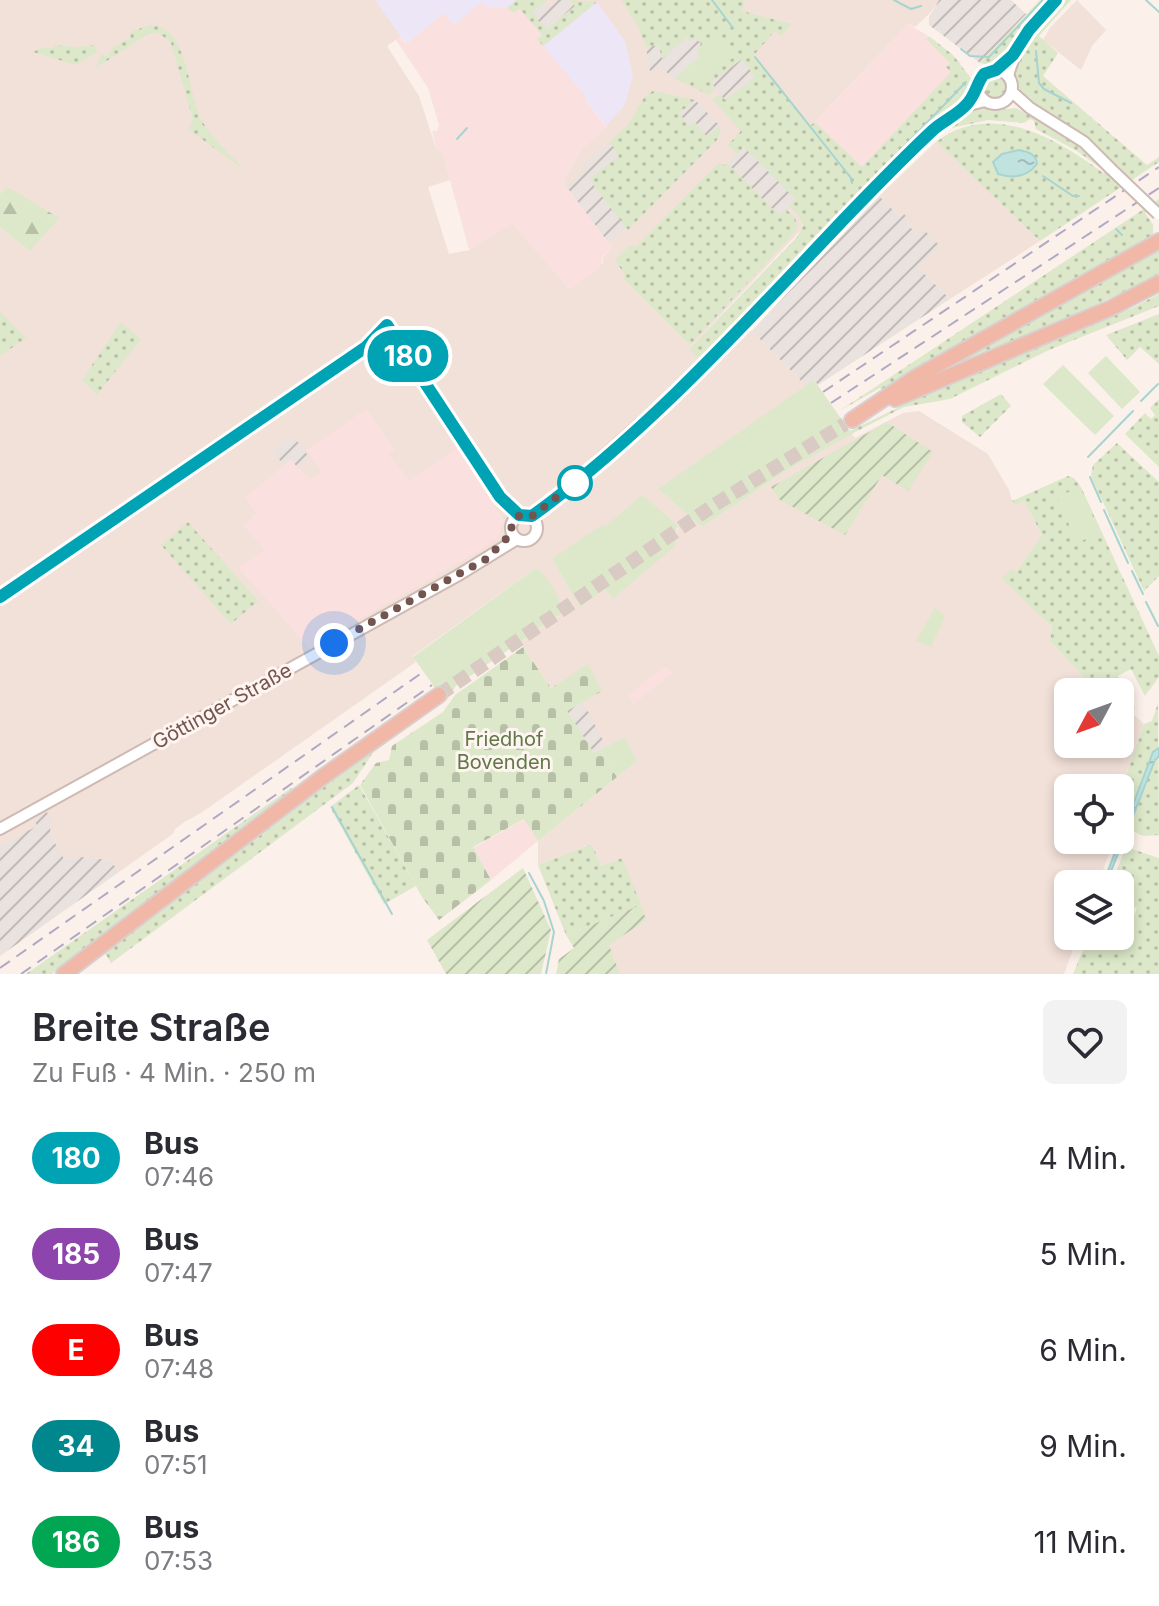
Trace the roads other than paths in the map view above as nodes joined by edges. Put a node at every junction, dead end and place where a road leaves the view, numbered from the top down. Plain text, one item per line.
1 (1056, 0) edge
2 (1013, 55) junction
3 (996, 70) junction
4 (1008, 76) junction
5 (978, 89) junction
6 (1009, 96) junction
7 (985, 101) junction
8 (965, 106) junction
9 (1158, 214) edge
10 (1159, 241) edge
11 (1159, 283) edge
12 (534, 519) junction
13 (515, 536) junction
14 (439, 695) tunnel mouth
15 (0, 829) edge
16 (64, 974) edge

1 - 2 street, Göttinger Straße
2 - 3 street, Göttinger Straße
2 - 4 street, Göttinger Straße
3 - 4 street
3 - 5 street, Göttinger Straße
4 - 6 street, Göttinger Straße
5 - 7 street
5 - 8 street, Göttinger Straße
6 - 7 street, Göttinger Straße
6 - 9 street, bridge
7 - 8 street, Göttinger Straße
8 - 12 street, Göttinger Straße
10 - 11 highway
12 - 13 street, Göttinger Straße
12 - 13 street, Göttinger Straße
13 - 15 street, Göttinger Straße
14 - 16 highway

